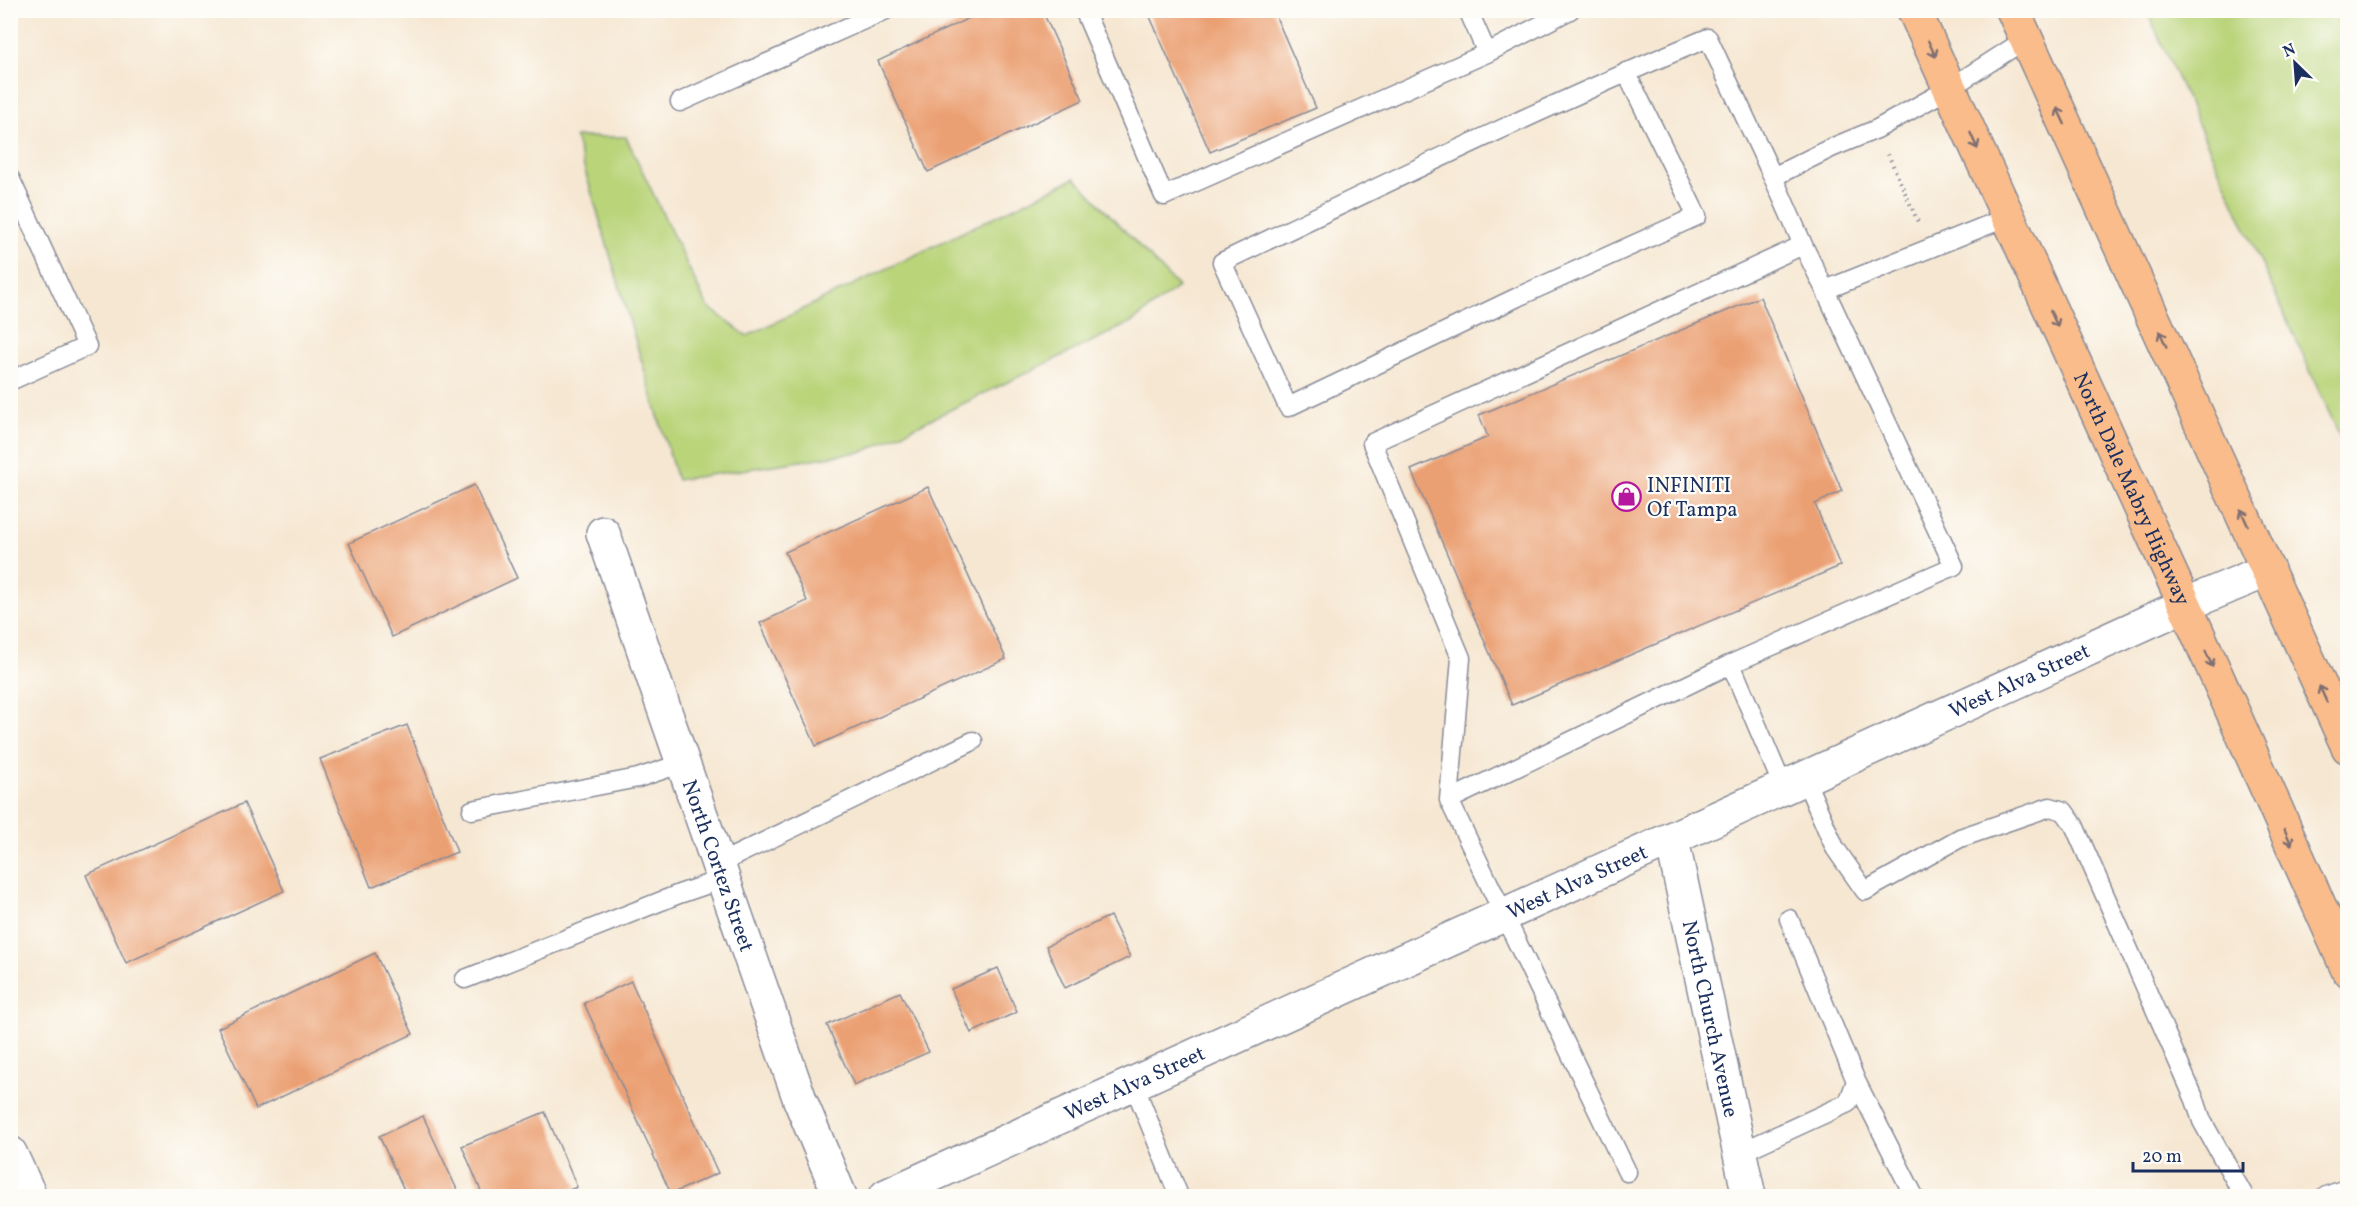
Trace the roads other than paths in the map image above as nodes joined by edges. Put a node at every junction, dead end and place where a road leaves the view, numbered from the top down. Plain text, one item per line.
1 (886, 10) edge
2 (1084, 10) edge
3 (1468, 10) edge
4 (1570, 10) edge
5 (1914, 10) edge
6 (2020, 25) edge
7 (1487, 53) junction
8 (1626, 72) junction
9 (1950, 88) junction
10 (680, 102) dead end
11 (1773, 177) junction
12 (10, 178) edge
13 (2008, 217) junction
14 (1803, 244) junction
15 (1825, 290) junction
16 (10, 381) edge
17 (603, 533) dead end
18 (2268, 570) junction
19 (2185, 605) junction
20 (1731, 664) junction
21 (973, 741) dead end
22 (2348, 747) edge
23 (683, 763) junction
24 (1794, 784) junction
25 (1449, 800) junction
26 (472, 810) dead end
27 (1672, 840) junction
28 (720, 871) junction
29 (1503, 917) junction
30 (1789, 919) dead end
31 (2348, 970) edge
32 (465, 979) dead end
33 (1856, 1081) junction
34 (1134, 1085) junction
35 (10, 1153) edge
36 (1739, 1153) junction
37 (1627, 1172) dead end
38 (2348, 1188) edge
39 (30, 1197) edge
40 (840, 1197) edge
41 (886, 1197) edge
42 (1179, 1197) edge
43 (1749, 1197) edge
44 (1914, 1197) edge
45 (2244, 1197) edge
46 (2326, 1197) edge

1 - 10 lane
2 - 7 lane
3 - 7 lane
4 - 7 lane
5 -> 9 main road, North Dale Mabry Highway
6 - 9 lane
18 -> 6 main road
8 - 8 lane
8 - 11 lane
9 - 11 lane
9 -> 13 main road, North Dale Mabry Highway
11 - 14 lane
12 - 16 lane
13 - 15 lane
13 -> 19 main road, North Dale Mabry Highway
14 - 15 lane
14 - 25 lane
15 - 20 lane
17 - 23 street, North Cortez Street
18 - 19 street, West Alva Street
22 -> 18 main road
19 - 24 street, West Alva Street
19 -> 31 main road, North Dale Mabry Highway
20 - 24 lane
20 - 25 lane
21 - 28 lane
23 - 26 lane
23 - 28 street, North Cortez Street
24 - 27 street, West Alva Street
24 - 45 lane
25 - 29 lane
27 - 29 street, West Alva Street
27 - 36 street, North Church Avenue
28 - 32 lane
28 - 40 street, North Cortez Street
29 - 34 street, West Alva Street
29 - 37 lane
30 - 33 lane
33 - 36 lane
33 - 44 lane
34 - 41 street, West Alva Street
34 - 42 lane
35 - 39 street
36 - 43 street, North Church Avenue
38 - 46 lane

